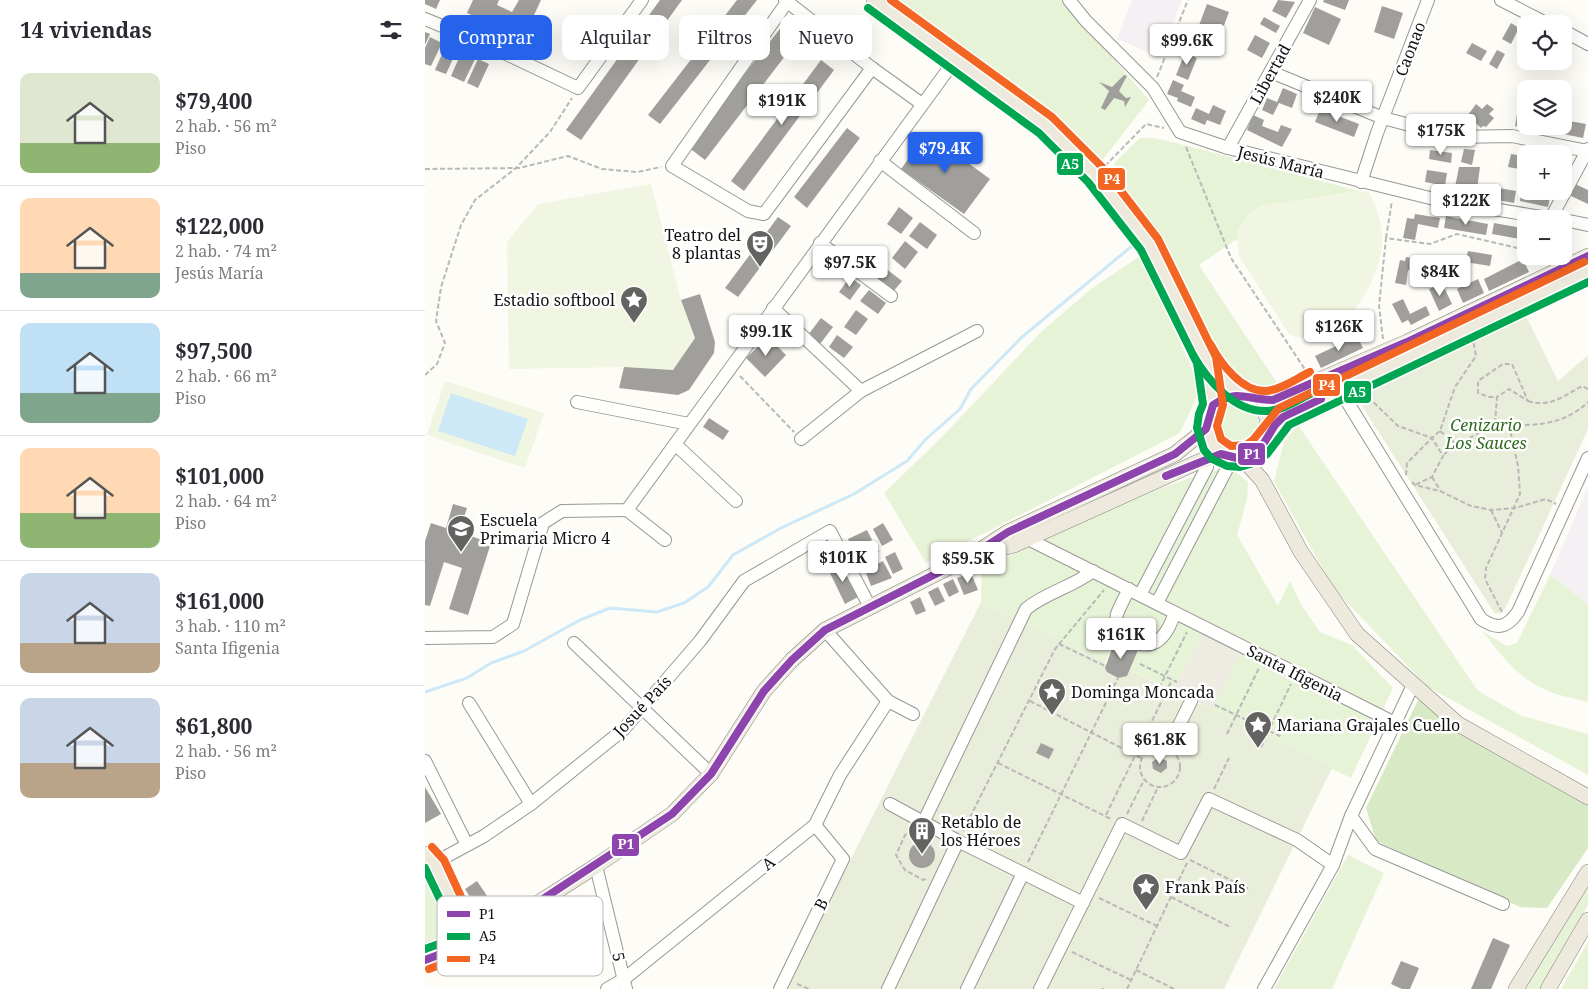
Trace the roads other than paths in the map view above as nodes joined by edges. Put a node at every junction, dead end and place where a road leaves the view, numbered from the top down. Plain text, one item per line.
1 (641, 0) edge
2 (874, 0) edge
3 (1069, 0) edge
4 (1310, 0) edge
5 (1429, 0) edge
6 (1501, 0) edge
7 (786, 1) edge
8 (1530, 15) edge
9 (425, 19) edge
10 (1572, 35) edge
11 (1588, 44) edge
12 (955, 60) junction
13 (871, 68) junction
14 (1271, 72) junction
15 (921, 104) junction
16 (1383, 118) junction
17 (1229, 148) junction
18 (1588, 150) edge
19 (880, 161) junction
20 (1361, 182) junction
21 (1557, 210) edge
22 (1517, 213) edge
23 (1572, 222) edge
24 (1588, 225) edge
25 (974, 233) dead end
26 (820, 243) junction
27 (1588, 256) edge
28 (1588, 271) edge
29 (891, 296) dead end
30 (773, 308) junction
31 (977, 331) dead end
32 (1207, 360) junction
33 (1340, 390) junction
34 (861, 391) junction
35 (1240, 394) junction
36 (1256, 400) junction
37 (577, 402) dead end
38 (1213, 405) junction
39 (689, 424) junction
40 (801, 439) road end
41 (1265, 440) junction
42 (675, 444) junction
43 (1220, 449) junction
44 (1588, 458) edge
45 (1262, 480) junction
46 (736, 501) dead end
47 (627, 510) junction
48 (1011, 538) junction
49 (1029, 539) junction
50 (665, 540) dead end
51 (1093, 571) junction
52 (1135, 592) junction
53 (1157, 603) junction
54 (870, 607) junction
55 (1175, 613) junction
56 (825, 630) junction
57 (425, 638) edge
58 (574, 643) dead end
59 (1413, 685) junction
60 (1192, 699) dead end
61 (888, 701) junction
62 (469, 703) dead end
63 (642, 710) junction
64 (913, 714) dead end
65 (1395, 723) junction
66 (1168, 748) road end
67 (425, 761) edge
68 (711, 774) junction
69 (1588, 797) edge
70 (531, 804) junction
71 (890, 804) dead end
72 (1351, 816) junction
73 (923, 823) junction
74 (815, 825) junction
75 (958, 841) junction
76 (467, 845) junction
77 (428, 862) edge
78 (1333, 865) junction
79 (597, 866) junction
80 (1588, 872) edge
81 (1023, 873) junction
82 (447, 896) edge
83 (550, 896) edge
84 (1086, 897) junction
85 (1503, 904) dead end
86 (1588, 920) edge
87 (437, 955) edge
88 (425, 960) edge
89 (625, 984) edge
90 (891, 988) edge
91 (607, 989) edge
92 (780, 989) edge
93 (967, 989) edge
94 (1040, 989) edge
95 (1264, 989) edge
96 (1516, 989) edge
97 (1548, 989) edge

1 - 9 street
2 - 12 main road
3 - 17 street, Jesús María
4 - 14 street, Libertad
5 - 16 street, Caonao
6 - 8 street
7 - 13 street
7 - 13 street
10 - 11 street
12 - 15 street
12 - 32 main road
13 - 15 street
14 - 16 street
14 - 17 street, Libertad
15 - 19 street
16 - 18 street
16 - 20 street, Caonao
17 - 20 street, Jesús María
18 - 21 street
19 - 25 street
19 - 26 street
20 - 22 street, Jesús María
23 - 24 street
26 - 29 street
26 - 30 street
27 - 36 main road
28 - 33 main road
30 - 34 street
30 - 39 street
31 - 34 street
32 - 35 main road
32 - 38 main road
33 - 41 main road
33 - 44 street
34 - 40 street
35 - 36 main road
35 - 38 main road
36 - 41 main road
37 - 39 street
38 - 43 main road
39 - 42 street
41 - 43 main road
41 - 45 main road
42 - 46 street
42 - 47 street
43 - 45 main road
43 - 48 main road
43 - 49 main road
43 - 52 street
43 - 53 street
45 - 59 main road
47 - 50 street
47 - 57 street
48 - 49 main road
48 - 54 main road
49 - 51 street, Santa Ifigenia
51 - 52 street, Santa Ifigenia
51 - 73 street
52 - 53 street, Santa Ifigenia
52 - 55 street
53 - 55 street, Santa Ifigenia
54 - 56 main road
54 - 63 street, Josué País
55 - 65 street, Santa Ifigenia
56 - 61 street
56 - 68 main road
58 - 63 street
59 - 65 street
59 - 69 main road
60 - 66 street
61 - 64 street
61 - 74 street, A
62 - 70 street
63 - 68 street
63 - 70 street, Josué País
65 - 72 street
67 - 76 street
68 - 79 main road
70 - 76 street, Josué País
71 - 73 street
72 - 78 street
72 - 85 street
73 - 75 street
74 - 89 street, A
74 - 92 street, B
75 - 81 street
75 - 90 street
76 - 77 street, Josué País
77 - 82 main road
78 - 84 street
78 - 95 street
79 - 83 main road
79 - 89 street, 5
80 - 96 main road
81 - 84 street
81 - 93 street
84 - 94 street
86 - 97 main road
87 - 88 main road
89 - 91 street, A

